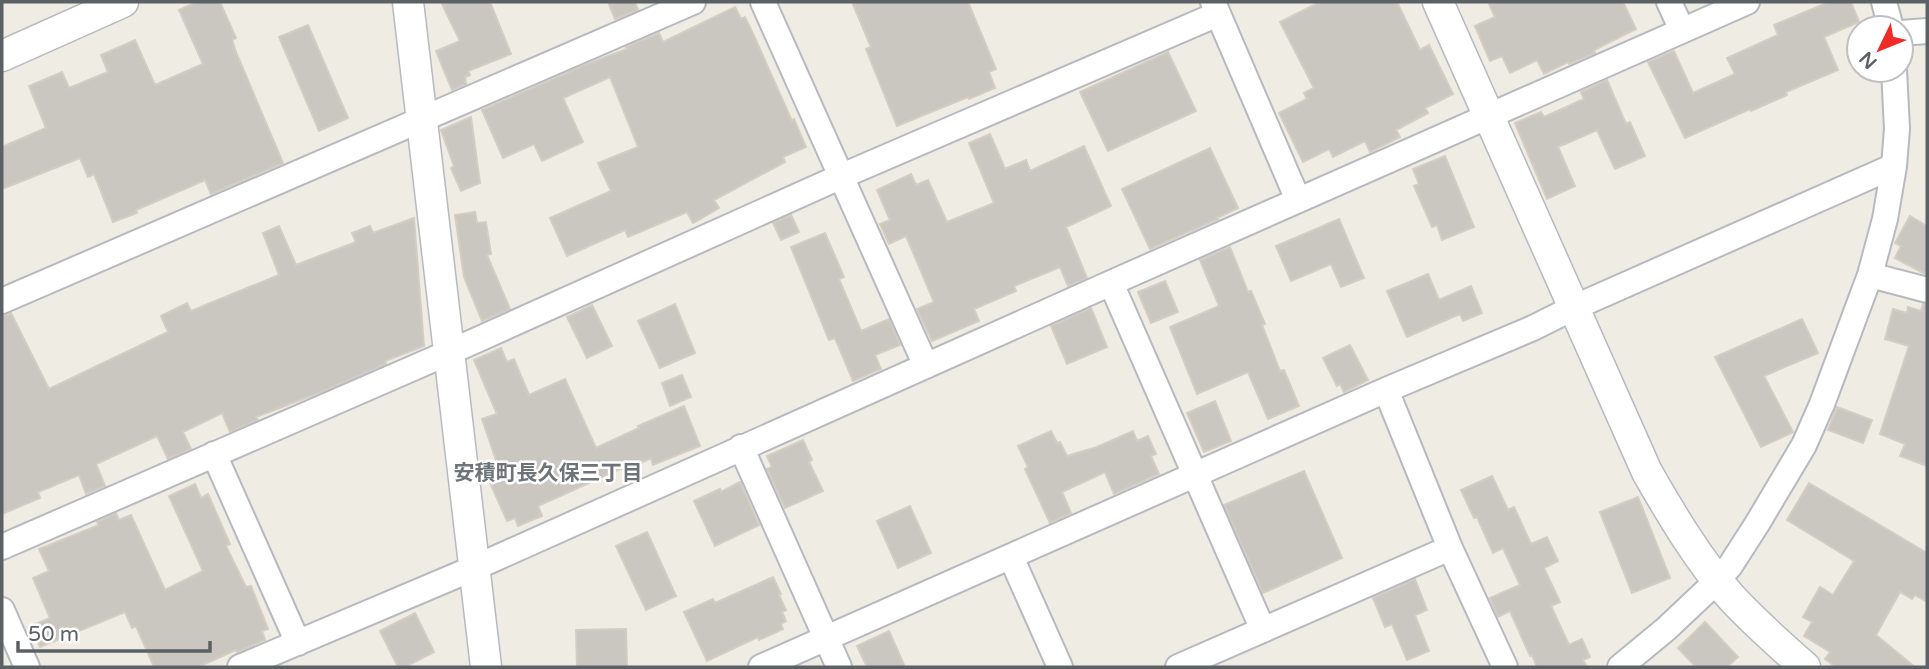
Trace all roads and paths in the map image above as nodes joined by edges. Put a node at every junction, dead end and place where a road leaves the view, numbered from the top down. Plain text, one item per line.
1 (123, 2) edge
2 (408, 2) edge
3 (693, 2) edge
4 (763, 2) edge
5 (1437, 2) edge
6 (1669, 2) edge
7 (1747, 2) edge
8 (1216, 8) edge
9 (1682, 30) junction
10 (2, 56) edge
11 (1895, 84) edge
12 (1488, 116) junction
13 (421, 120) junction
14 (1894, 166) junction
15 (842, 176) junction
16 (1298, 200) junction
17 (1870, 275) junction
18 (1111, 283) junction
19 (1927, 290) edge
20 (2, 301) edge
21 (1573, 308) junction
22 (450, 352) junction
23 (926, 366) junction
24 (1386, 390) junction
25 (741, 447) junction
26 (214, 454) junction
27 (1195, 476) junction
28 (2, 547) edge
29 (1450, 548) junction
30 (1011, 557) junction
31 (474, 568) junction
32 (1718, 579) junction
33 (2, 610) edge
34 (1263, 630) junction
35 (826, 638) junction
36 (298, 643) junction
37 (27, 667) edge
38 (240, 667) edge
39 (486, 667) edge
40 (761, 667) edge
41 (839, 667) edge
42 (1060, 667) edge
43 (1178, 667) edge
44 (1505, 667) edge
45 (1620, 667) edge
46 (1805, 667) edge

1 - 10 street
2 - 13 street
3 - 13 street
4 - 15 street
5 - 12 street
6 - 9 street
7 - 9 street
8 - 15 street
8 - 16 street
9 - 12 street
11 - 14 street
12 - 16 street
12 - 21 street
13 - 20 street
13 - 22 street
14 - 17 street
14 - 21 street
15 - 22 street
15 - 23 street
16 - 18 street
17 - 19 street
17 - 32 street
18 - 23 street
18 - 27 street
21 - 24 street
21 - 32 street
22 - 26 street
22 - 31 street
23 - 25 street
24 - 27 street
24 - 29 street
25 - 31 street
25 - 35 street
26 - 28 street
26 - 36 street
27 - 30 street
27 - 34 street
29 - 34 street
29 - 44 street
30 - 35 street
30 - 42 street
31 - 36 street
31 - 39 street
32 - 45 street
32 - 46 street
33 - 37 street
34 - 43 street
35 - 40 street
35 - 41 street
36 - 38 street

